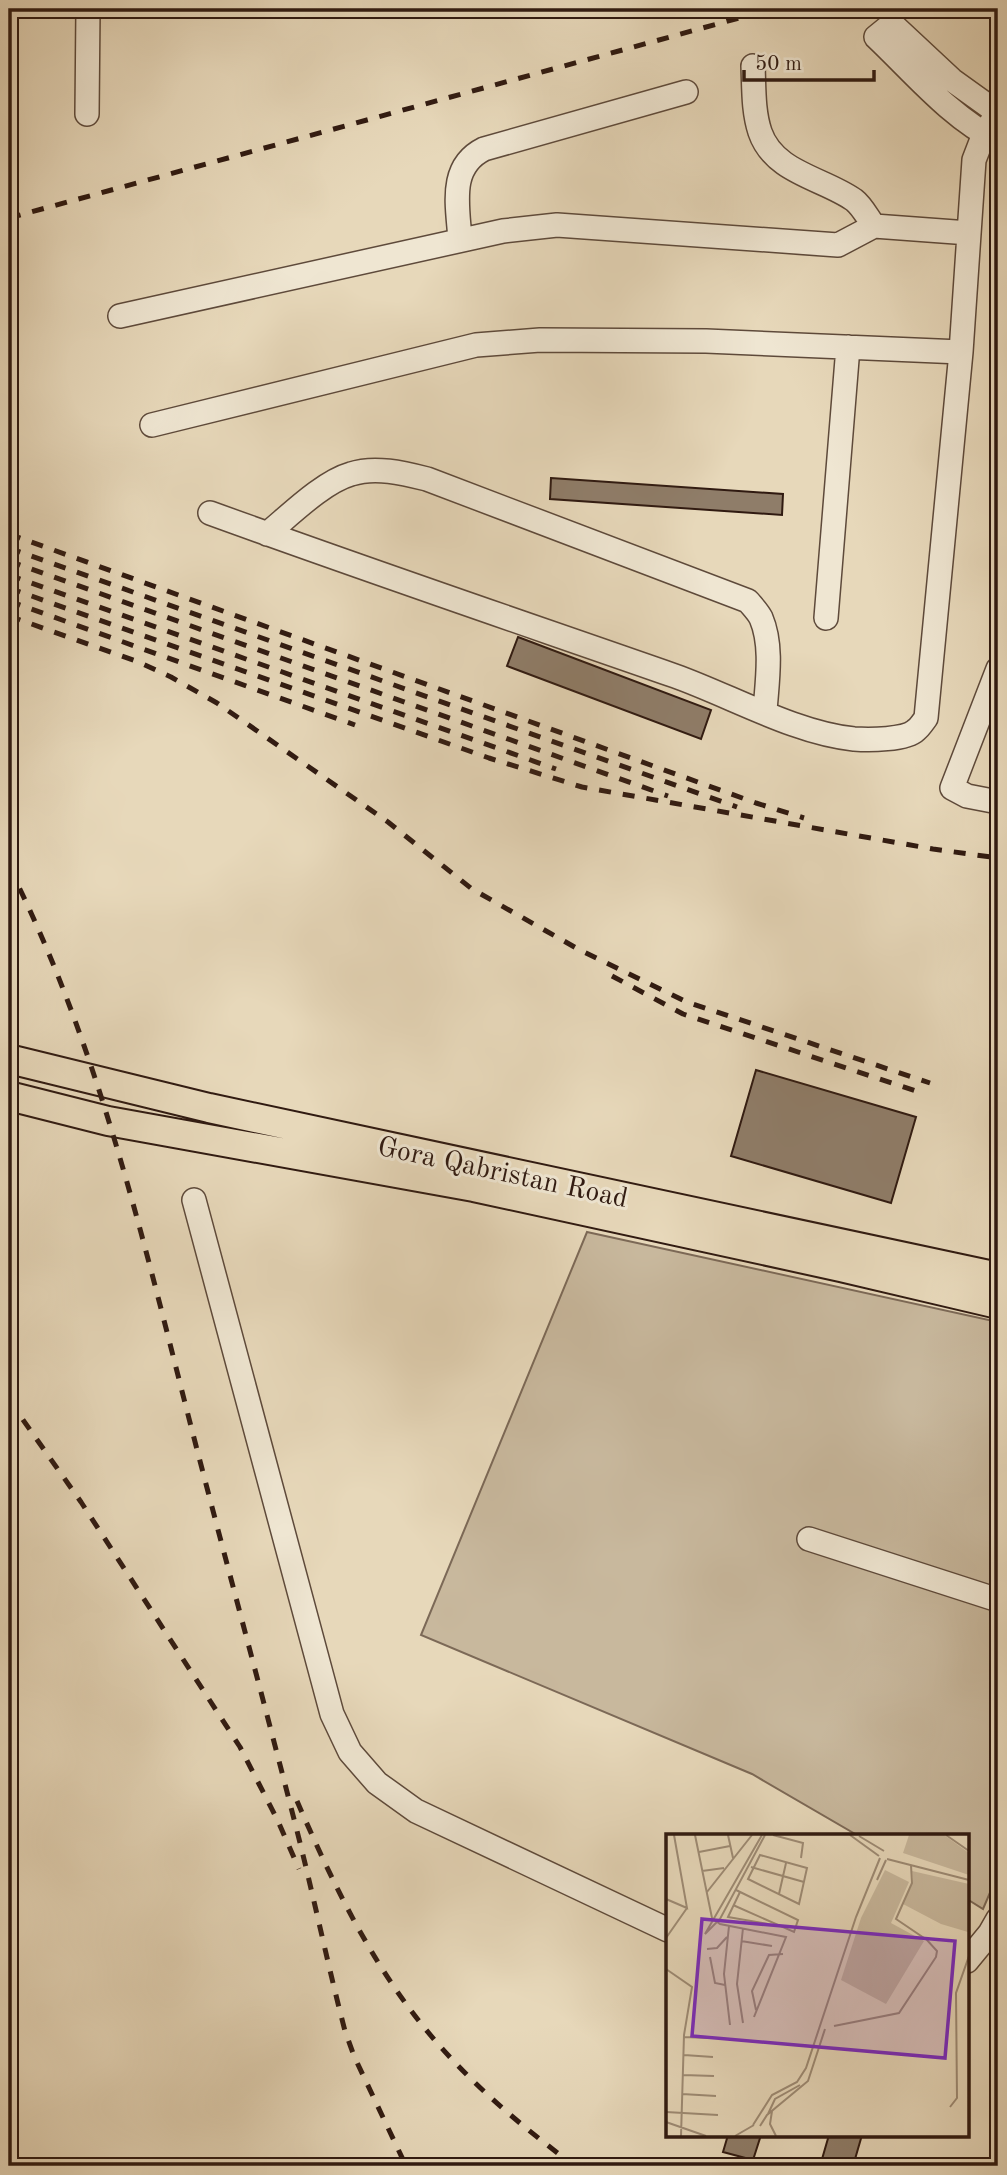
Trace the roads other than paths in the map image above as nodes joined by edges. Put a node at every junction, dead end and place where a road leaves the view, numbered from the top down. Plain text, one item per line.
1 (88, 9) edge
2 (753, 66) dead end
3 (687, 92) dead end
4 (998, 113) edge
5 (87, 114) dead end
6 (991, 137) edge
7 (874, 226) junction
8 (968, 233) junction
9 (460, 240) junction
10 (120, 316) dead end
11 (848, 347) junction
12 (961, 352) junction
13 (152, 425) dead end
14 (210, 513) dead end
15 (267, 534) junction
16 (826, 618) dead end
17 (998, 669) edge
18 (765, 711) junction
19 (998, 802) edge
20 (9, 1059) edge
21 (9, 1096) edge
22 (194, 1200) dead end
23 (998, 1277) edge
24 (998, 1304) edge
25 (809, 1539) dead end
26 (998, 1600) edge
27 (998, 1919) edge
28 (666, 1930) edge
29 (968, 1960) edge

1 - 5 street
2 - 7 street
3 - 9 street
4 - 6 street
4 - 6 street
6 - 8 street
7 - 8 street
7 - 9 street
8 - 12 street
9 - 10 street
11 - 12 street
11 - 13 street
11 - 16 street
12 - 18 street
14 - 15 street
15 - 18 street
15 - 18 street
17 - 19 street
20 - 23 main road, Gora Qabristan Road
21 - 24 main road, Gora Qabristan Road
22 - 28 street
25 - 26 street
27 - 29 street

